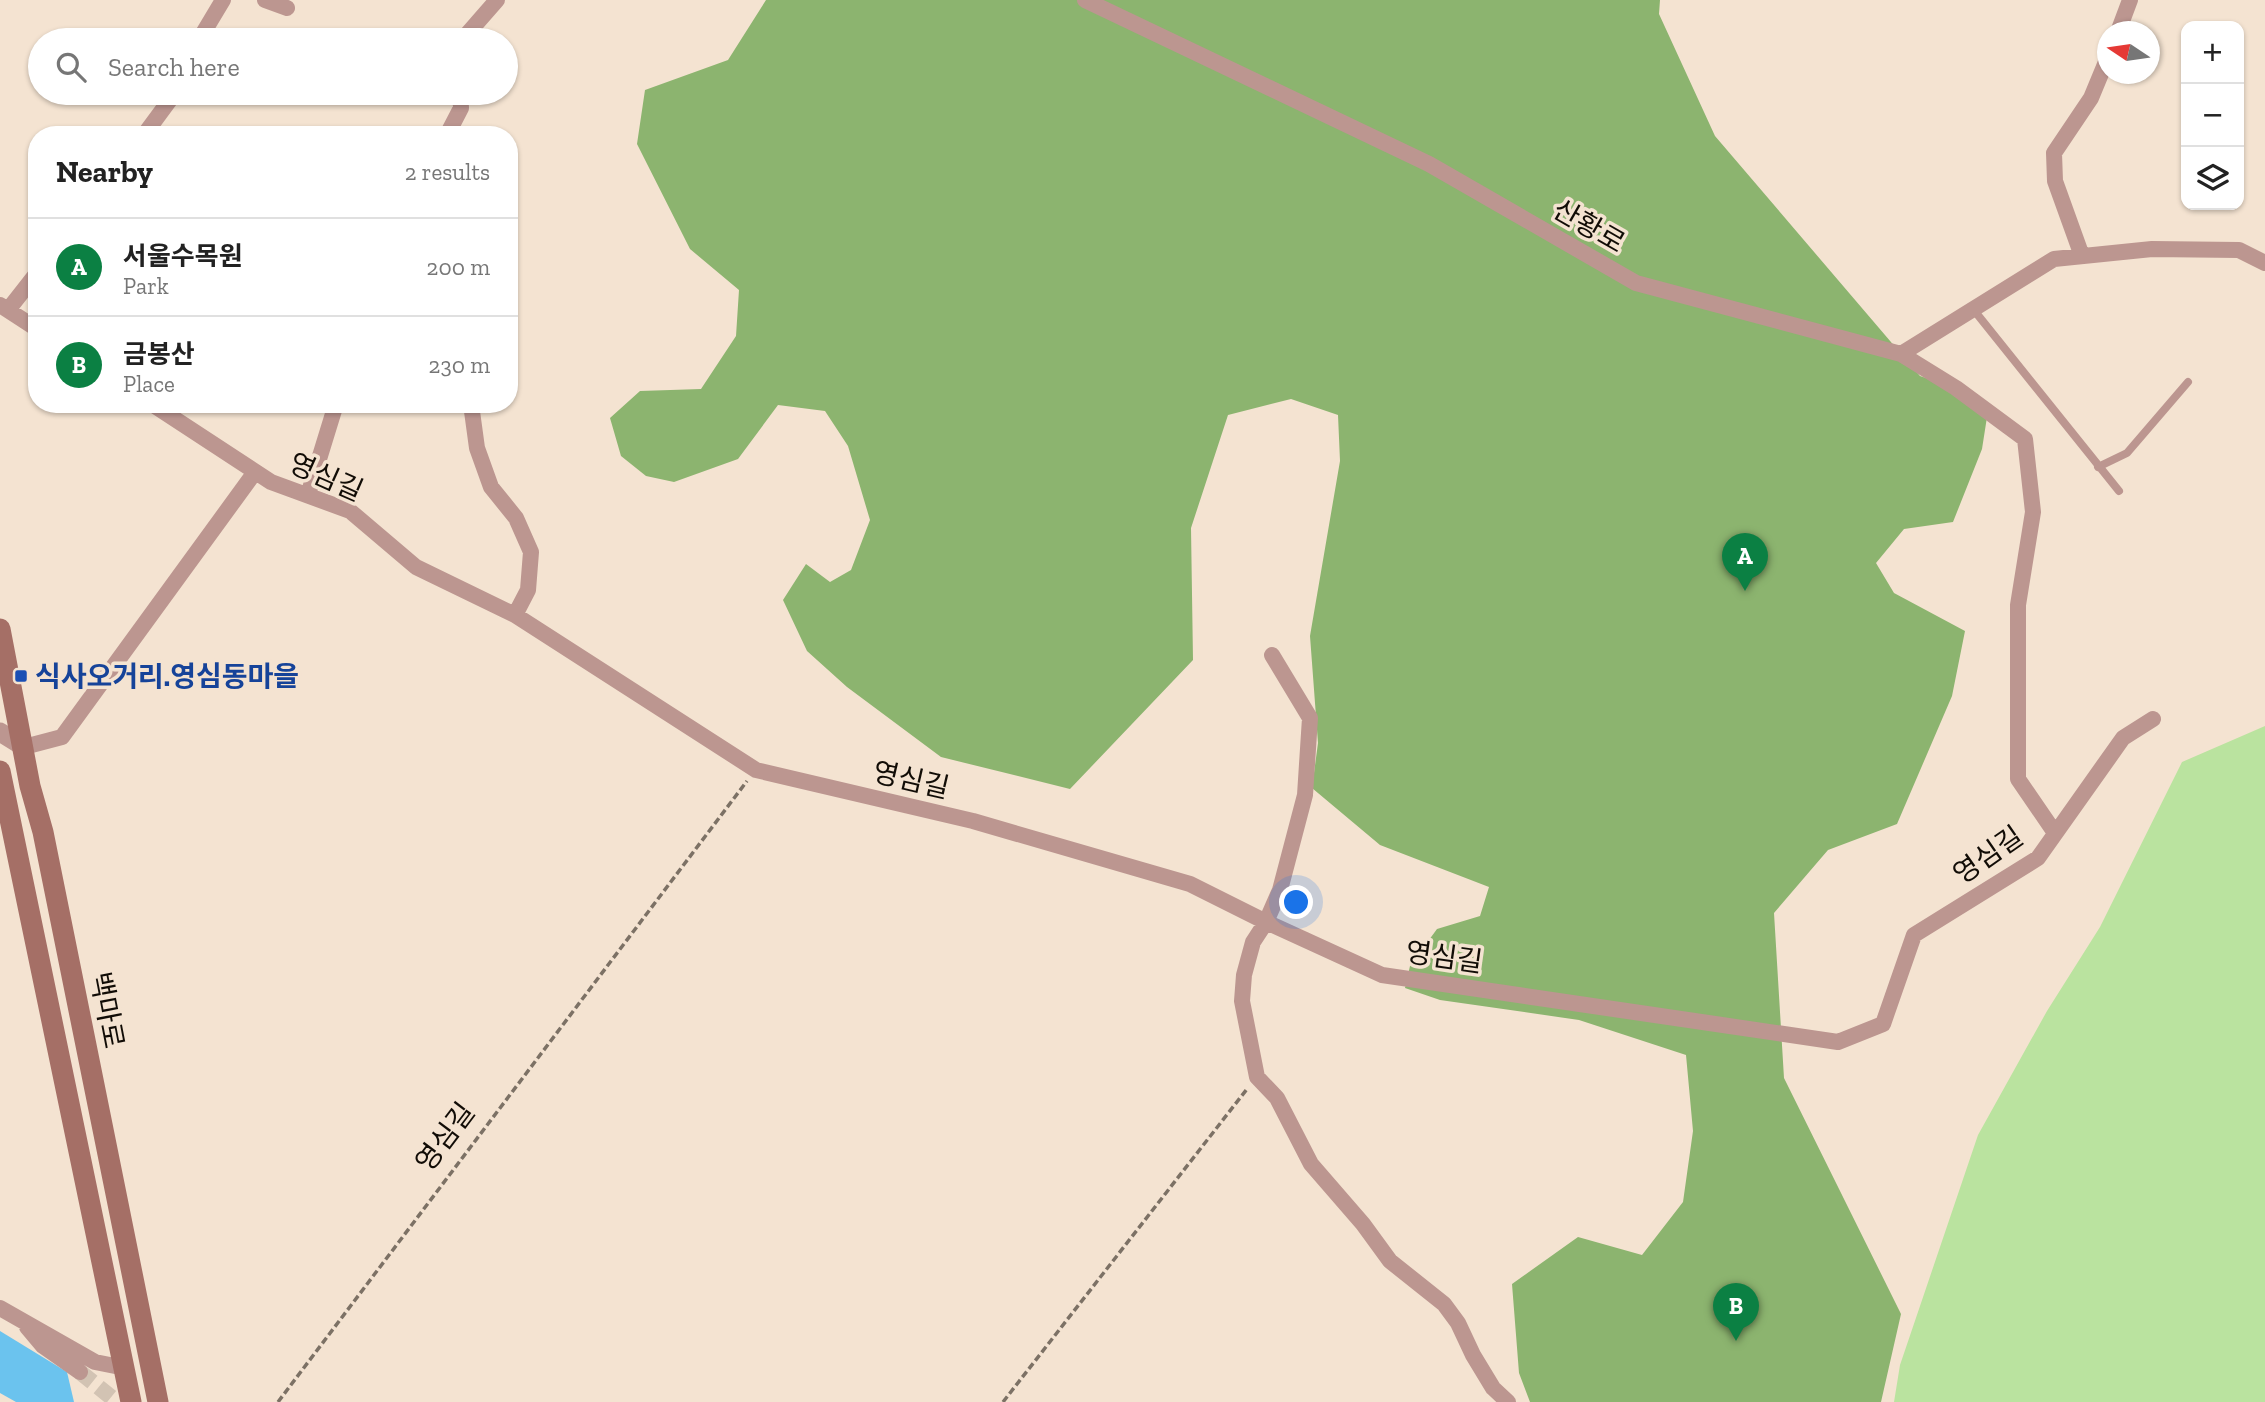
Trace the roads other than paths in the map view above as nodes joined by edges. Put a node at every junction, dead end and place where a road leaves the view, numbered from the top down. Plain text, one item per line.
1 (223, 0) edge
2 (265, 0) edge
3 (497, 0) edge
4 (1085, 0) edge
5 (2130, 0) edge
6 (287, 8) dead end
7 (2122, 21) edge
8 (206, 28) edge
9 (472, 28) edge
10 (2097, 84) edge
11 (166, 105) edge
12 (461, 105) edge
13 (151, 126) edge
14 (452, 126) edge
15 (2082, 256) junction
16 (2265, 264) edge
17 (28, 282) edge
18 (4, 307) edge
19 (1973, 309) junction
20 (28, 323) edge
21 (1901, 354) junction
22 (2188, 382) dead end
23 (166, 413) edge
24 (333, 413) edge
25 (472, 413) edge
26 (2098, 467) junction
27 (255, 471) junction
28 (2119, 491) dead end
29 (307, 495) junction
30 (515, 615) junction
31 (0, 629) edge
32 (1272, 655) dead end
33 (2152, 719) dead end
34 (0, 732) edge
35 (24, 747) junction
36 (0, 771) edge
37 (2055, 833) junction
38 (7, 843) edge
39 (1266, 922) junction
40 (0, 1308) edge
41 (18, 1317) junction
42 (125, 1368) junction
43 (80, 1372) tunnel mouth
44 (131, 1402) edge
45 (158, 1402) edge
46 (1508, 1402) edge

1 - 8 street
2 - 6 street
3 - 9 street
4 - 21 street, 산황로
5 - 7 street
10 - 15 street
11 - 13 street
12 - 14 street
15 - 16 street
15 - 19 street
17 - 18 street
18 - 20 street
19 - 21 street
19 - 26 lane
21 - 37 street, 영심길
22 - 26 lane
23 - 27 street, 영심길
24 - 29 street
25 - 30 street
26 - 28 lane
27 - 29 street, 영심길
27 - 35 street
29 - 30 street, 영심길
30 - 39 street, 영심길
31 - 35 main road, 백마로
32 - 39 street
33 - 37 street, 영심길
34 - 35 street
35 - 45 main road, 백마로
36 - 38 main road, 백마로
37 - 39 street, 영심길
38 - 42 main road, 백마로
39 - 46 street
40 - 41 street
41 - 42 street
41 - 43 street
42 - 44 main road, 백마로

